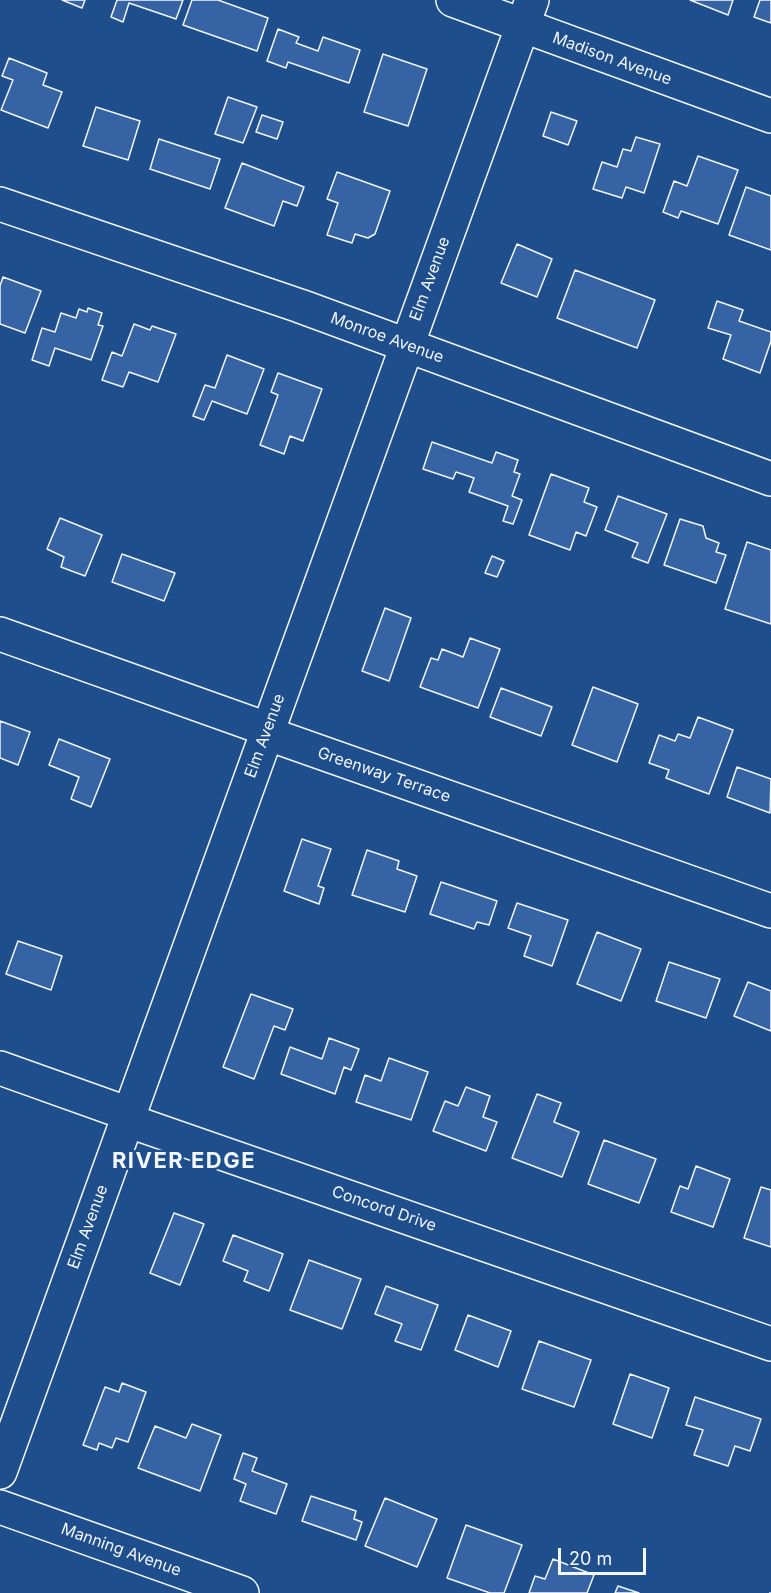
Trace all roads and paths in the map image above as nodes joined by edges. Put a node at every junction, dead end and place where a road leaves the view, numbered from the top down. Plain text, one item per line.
1 (453, 0) edge
2 (527, 13) edge
3 (771, 116) edge
4 (0, 204) edge
5 (406, 345) junction
6 (771, 479) edge
7 (0, 634) edge
8 (267, 729) junction
9 (771, 911) edge
10 (0, 1068) edge
11 (129, 1114) junction
12 (771, 1344) edge
13 (0, 1472) edge
14 (0, 1507) edge
15 (242, 1593) edge

1 - 2 street, Madison Avenue
2 - 3 street, Madison Avenue
2 - 5 street, Elm Avenue
4 - 5 street, Monroe Avenue
5 - 6 street, Monroe Avenue
5 - 8 street, Elm Avenue
7 - 8 street, Greenway Terrace
8 - 9 street, Greenway Terrace
8 - 11 street, Elm Avenue
10 - 11 street, Concord Drive
11 - 12 street, Concord Drive
11 - 13 street, Elm Avenue
14 - 15 street, Manning Avenue

